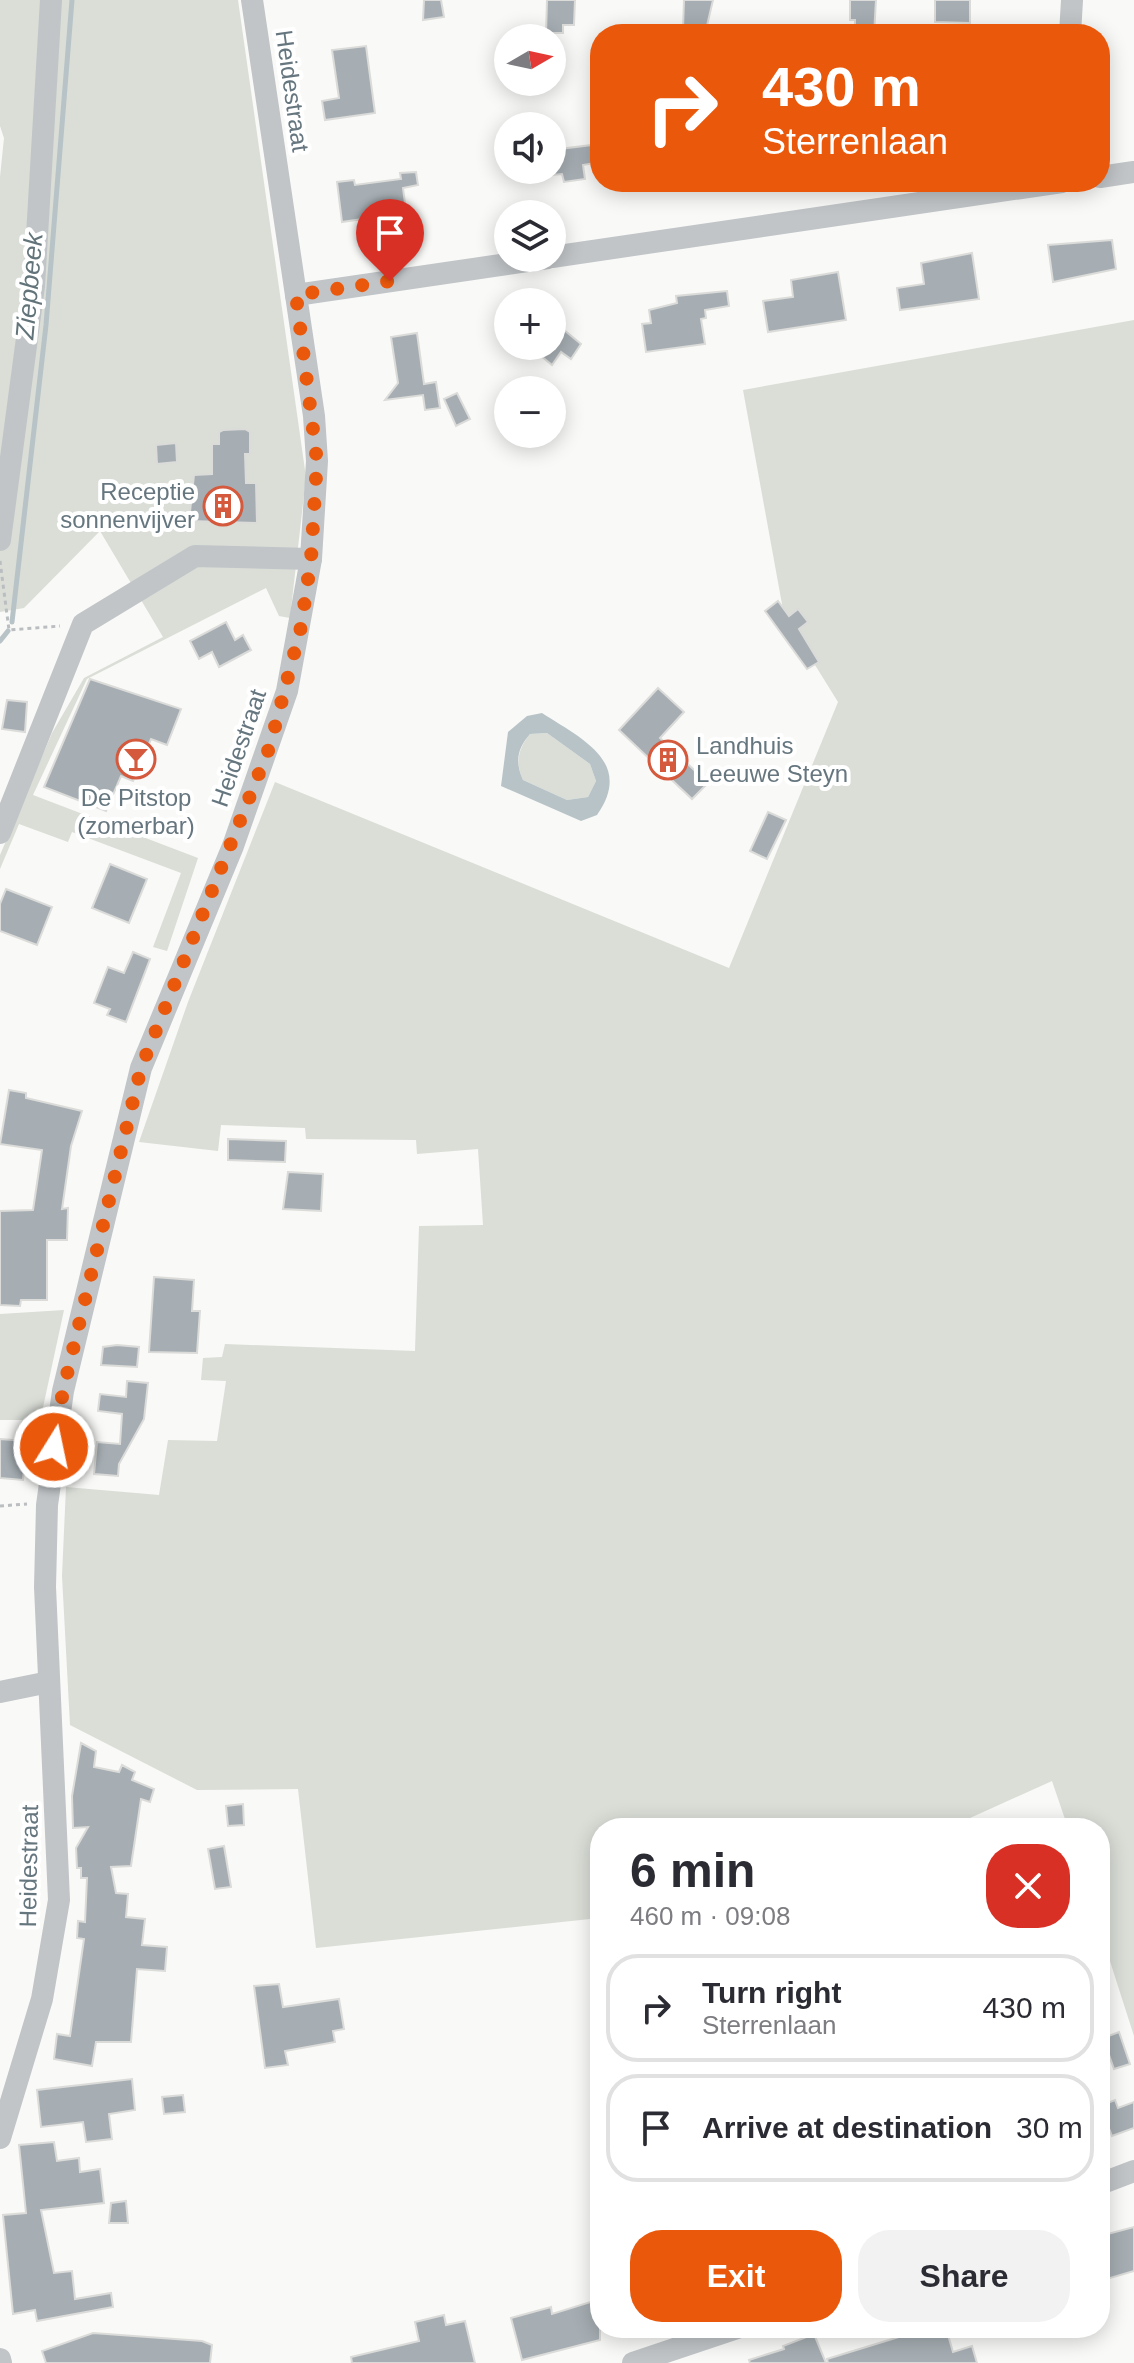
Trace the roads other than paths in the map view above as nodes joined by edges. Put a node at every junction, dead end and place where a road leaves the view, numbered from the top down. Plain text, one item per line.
1 (51, 0) edge
2 (252, 0) edge
3 (1072, 0) edge
4 (1071, 24) edge
5 (1134, 172) edge
6 (1110, 176) edge
7 (995, 192) edge
8 (566, 256) edge
9 (494, 266) edge
10 (296, 295) junction
11 (0, 540) edge
12 (311, 559) junction
13 (0, 833) edge
14 (49, 1682) junction
15 (0, 1692) edge
16 (0, 2138) edge
17 (1134, 2171) edge
18 (1110, 2180) edge
19 (707, 2338) edge
20 (633, 2363) edge

1 - 11 street
2 - 10 street, Heidestraat
3 - 4 street
5 - 6 street
7 - 8 street
9 - 10 street
10 - 12 street, Heidestraat
12 - 13 street
12 - 14 street, Heidestraat
14 - 15 street
14 - 16 street, Heidestraat
17 - 18 street
19 - 20 street

